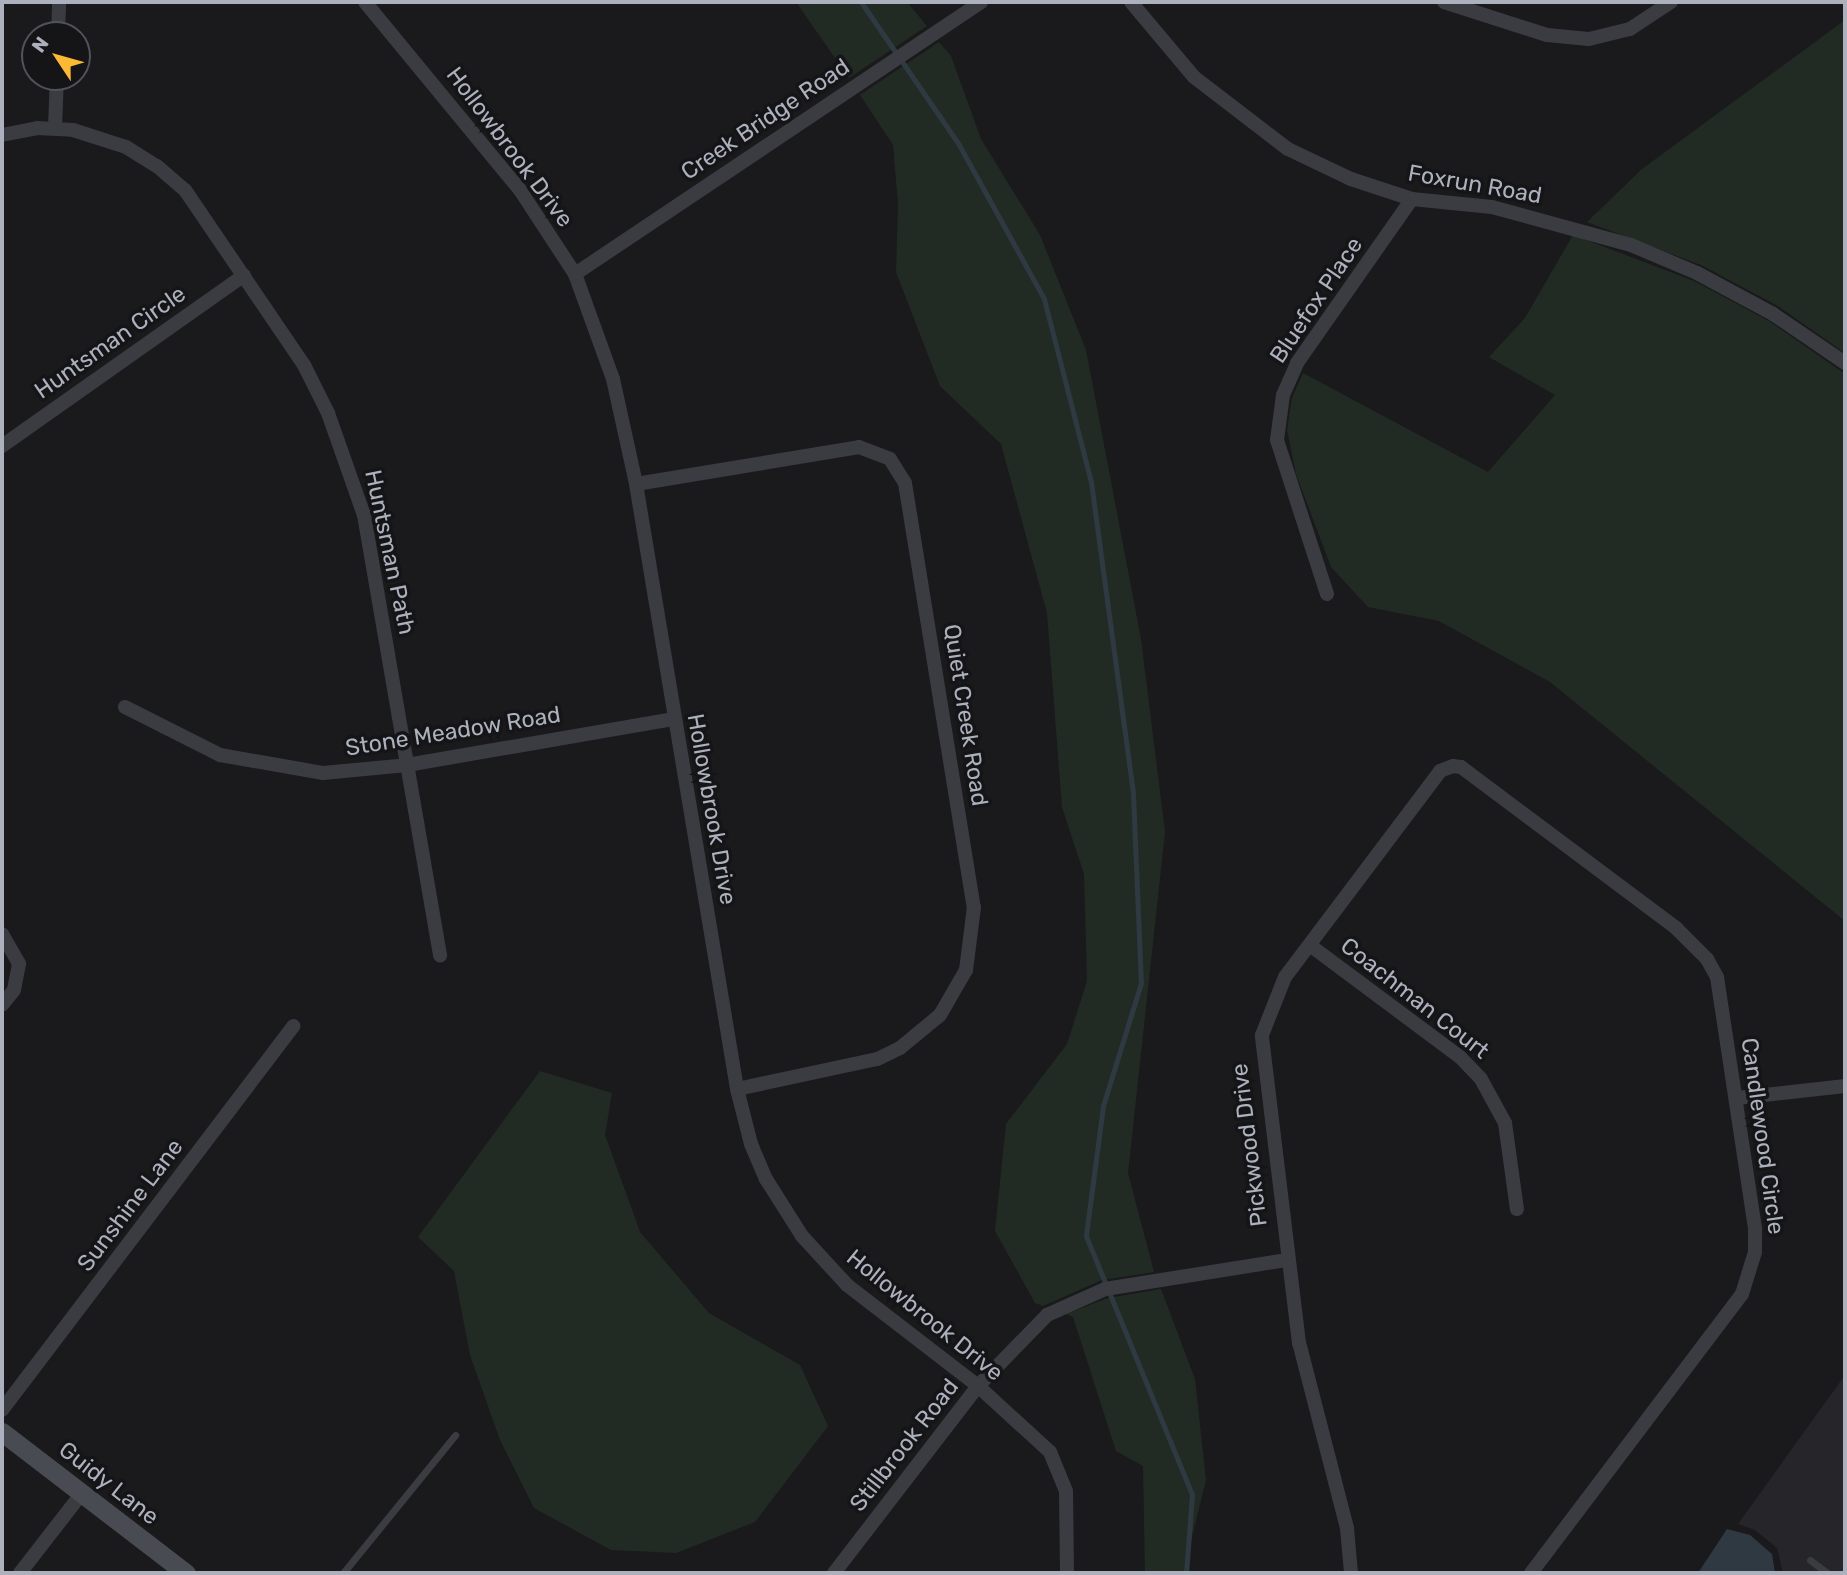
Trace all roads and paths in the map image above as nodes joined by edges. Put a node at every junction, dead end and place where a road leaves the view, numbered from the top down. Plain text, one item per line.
1 (59, 2) edge
2 (365, 2) edge
3 (981, 2) edge
4 (1131, 2) edge
5 (1444, 2) edge
6 (1671, 2) edge
7 (58, 21) edge
8 (56, 91) edge
9 (55, 128) junction
10 (2, 135) edge
11 (1412, 199) junction
12 (575, 274) junction
13 (244, 275) junction
14 (1845, 363) edge
15 (2, 446) edge
16 (636, 484) junction
17 (1327, 594) dead end
18 (125, 707) dead end
19 (674, 719) junction
20 (407, 765) junction
21 (1449, 766) joint
22 (2, 934) edge
23 (1311, 946) junction
24 (440, 956) dead end
25 (2, 1005) edge
26 (293, 1026) dead end
27 (1845, 1086) edge
28 (737, 1089) junction
29 (1737, 1098) junction
30 (1517, 1209) dead end
31 (1286, 1260) junction
32 (978, 1386) junction
33 (2, 1410) edge
34 (2, 1432) edge
35 (455, 1435) dead end
36 (82, 1493) junction
37 (1810, 1560) dead end
38 (20, 1573) edge
39 (186, 1573) edge
40 (343, 1573) edge
41 (834, 1573) edge
42 (1067, 1573) edge
43 (1351, 1573) edge
44 (1531, 1573) edge
45 (1827, 1573) edge

1 - 7 street
2 - 12 street, Hollowbrook Drive
3 - 12 street, Creek Bridge Road
4 - 11 street, Foxrun Road
5 - 6 street
8 - 9 street
9 - 10 street, Huntsman Path
9 - 13 street, Huntsman Path
11 - 14 street, Foxrun Road
11 - 17 street, Bluefox Place
12 - 16 street, Hollowbrook Drive
13 - 15 street, Huntsman Circle
13 - 20 street, Huntsman Path
16 - 19 street, Hollowbrook Drive
16 - 28 street, Quiet Creek Road
18 - 20 street, Stone Meadow Road
19 - 20 street, Stone Meadow Road
19 - 28 street, Hollowbrook Drive
20 - 24 street, Huntsman Path
21 - 23 street, Pickwood Drive
21 - 29 street, Candlewood Circle
22 - 25 street
23 - 30 street, Coachman Court
23 - 31 street, Pickwood Drive
26 - 33 street, Sunshine Lane
27 - 29 street
28 - 32 street, Hollowbrook Drive
29 - 44 street, Candlewood Circle
31 - 32 street, Stillbrook Road
31 - 43 street, Pickwood Drive
32 - 41 street, Stillbrook Road
32 - 42 street, Hollowbrook Drive
34 - 36 street, Guidy Lane
35 - 40 lane
36 - 38 street
36 - 39 street, Guidy Lane
37 - 45 lane

